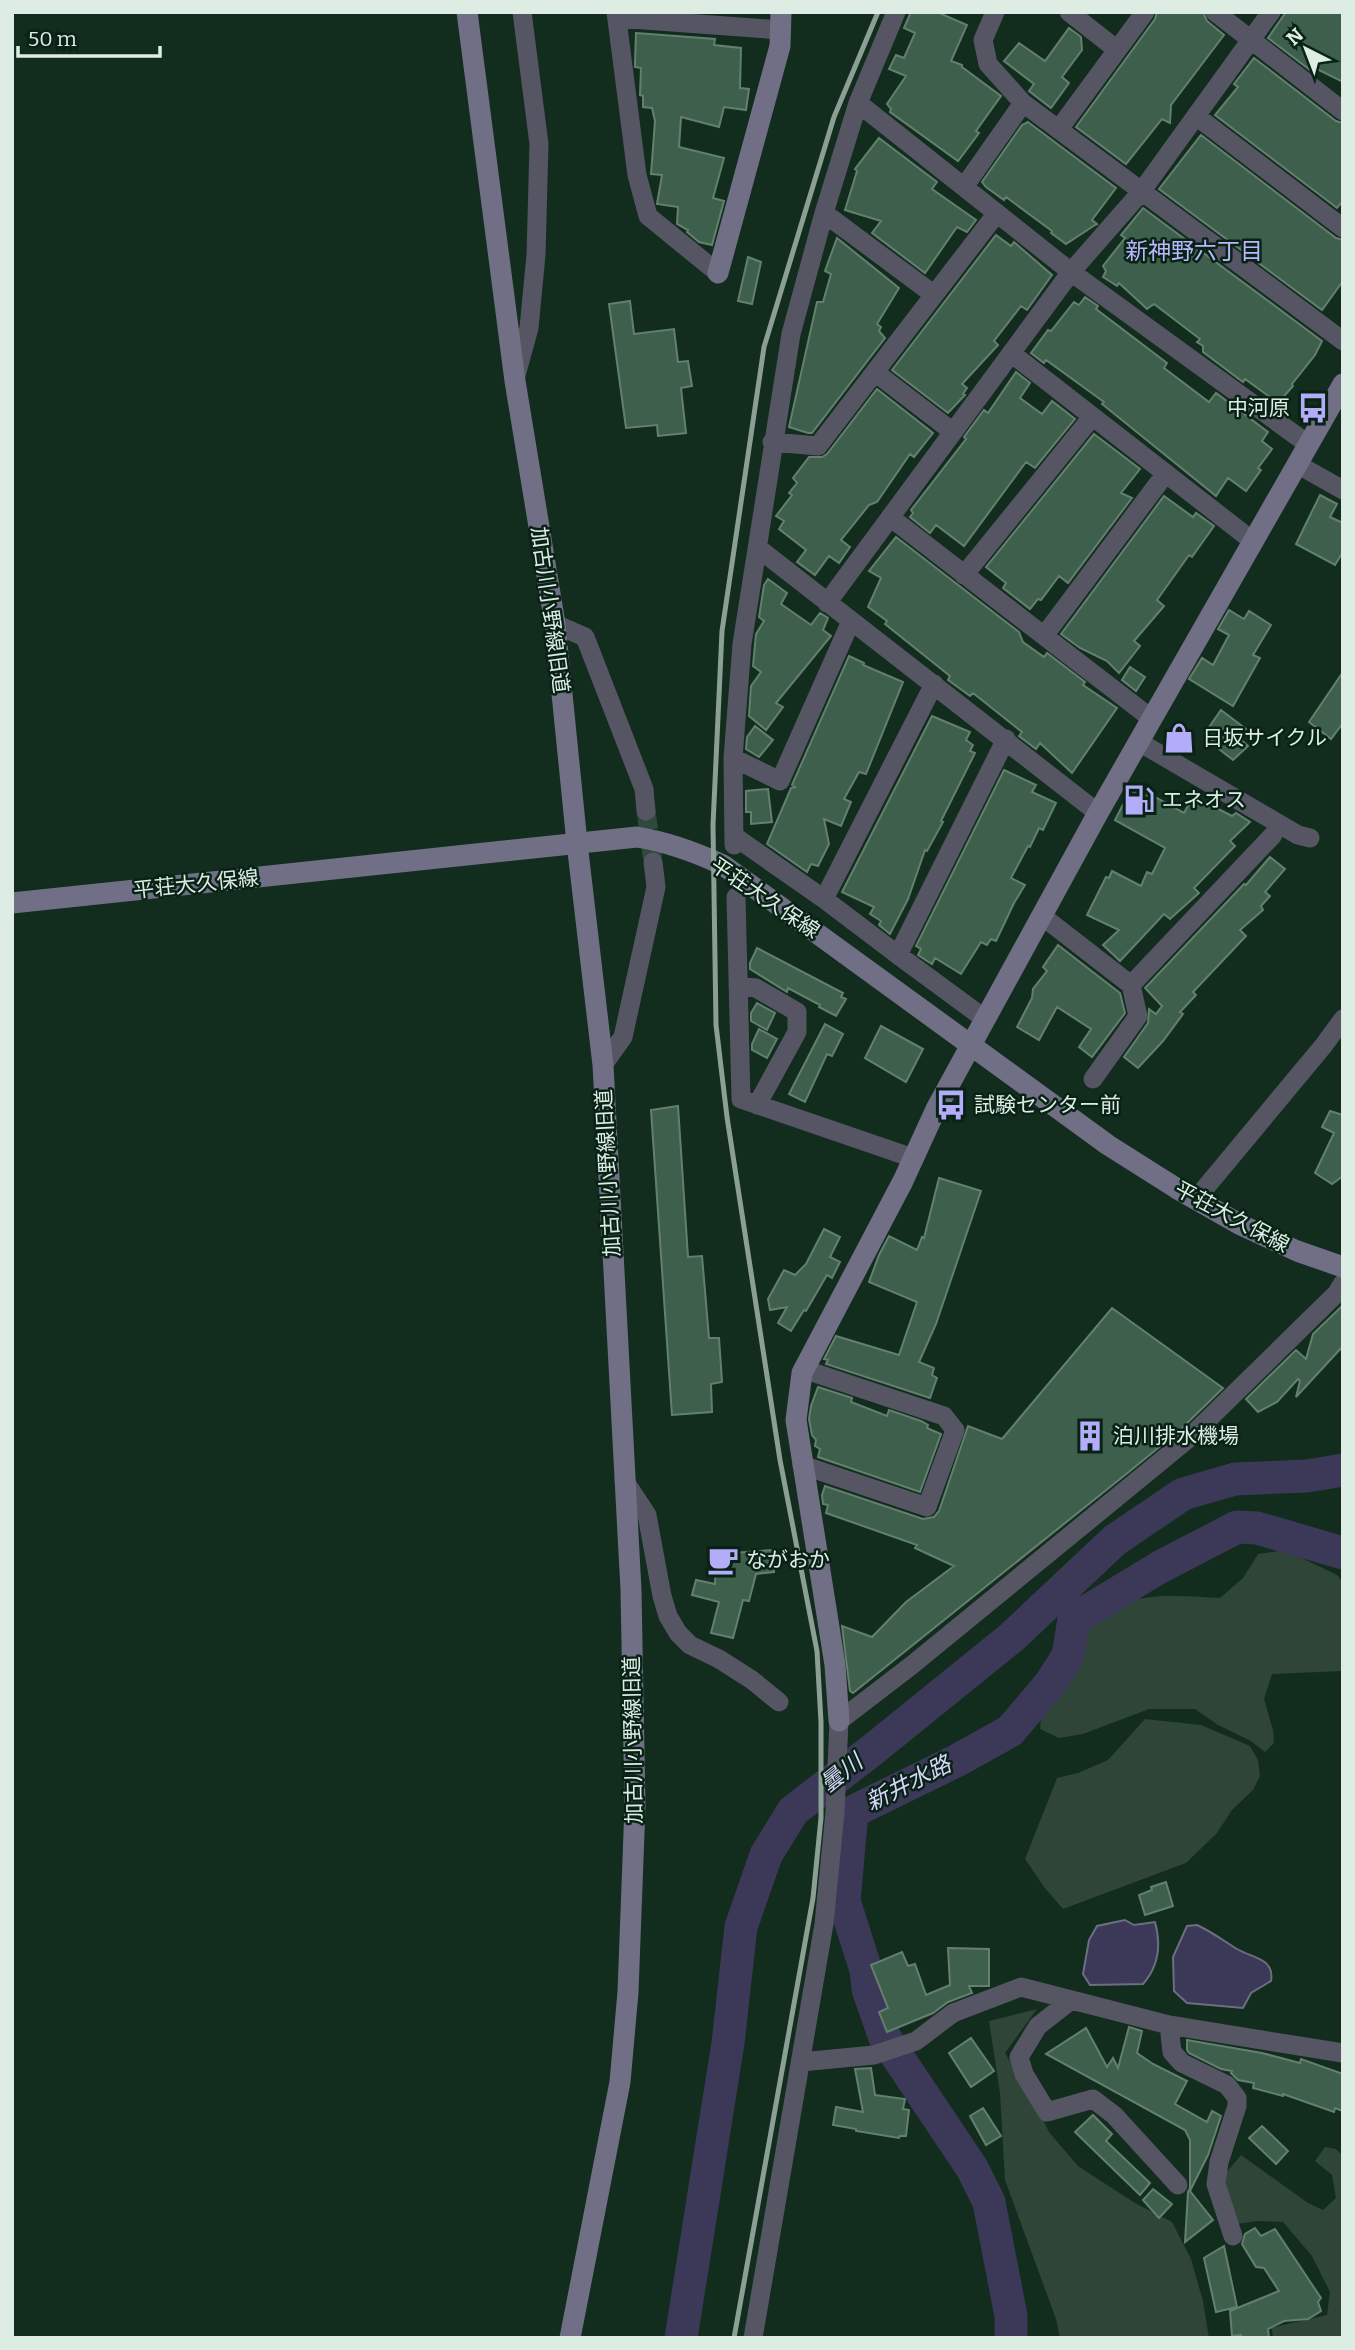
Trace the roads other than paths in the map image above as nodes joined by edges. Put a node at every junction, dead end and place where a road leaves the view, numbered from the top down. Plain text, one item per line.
1 (467, 12) edge
2 (522, 12) edge
3 (895, 12) edge
4 (995, 12) edge
5 (1069, 12) edge
6 (1145, 12) edge
7 (1215, 12) edge
8 (1271, 12) edge
9 (617, 15) edge
10 (781, 21) edge
11 (1250, 40) junction
12 (1116, 48) junction
13 (858, 103) junction
14 (1023, 103) junction
15 (1343, 111) edge
16 (1196, 116) junction
17 (1059, 129) junction
18 (964, 187) junction
19 (1142, 192) junction
20 (824, 213) junction
21 (997, 213) junction
22 (1343, 228) edge
23 (1071, 272) junction
24 (718, 273) joint
25 (933, 293) junction
26 (1343, 341) edge
27 (1011, 354) junction
28 (876, 373) junction
29 (515, 381) junction
30 (1343, 384) edge
31 (1092, 417) junction
32 (953, 432) junction
33 (772, 442) junction
34 (1309, 445) junction
35 (1297, 464) junction
36 (1166, 473) junction
37 (1343, 490) edge
38 (890, 517) junction
39 (1254, 542) junction
40 (758, 548) junction
41 (964, 575) junction
42 (827, 603) junction
43 (850, 621) junction
44 (555, 624) junction
45 (1044, 636) junction
46 (934, 684) junction
47 (1152, 719) junction
48 (1006, 739) junction
49 (1139, 742) junction
50 (733, 758) junction
51 (646, 811) tunnel mouth
52 (1098, 813) junction
53 (1273, 835) dead end
54 (1310, 838) dead end
55 (566, 844) junction
56 (653, 862) tunnel mouth
57 (736, 897) dead end
58 (824, 899) junction
59 (12, 903) edge
60 (1042, 916) junction
61 (898, 955) junction
62 (1131, 985) junction
63 (738, 986) junction
64 (985, 1019) junction
65 (1343, 1019) edge
66 (972, 1045) junction
67 (603, 1065) junction
68 (1104, 1073) dead end
69 (749, 1102) junction
70 (912, 1158) junction
71 (1196, 1199) junction
72 (1343, 1267) edge
73 (1343, 1283) edge
74 (803, 1369) junction
75 (802, 1465) junction
76 (624, 1480) junction
77 (779, 1702) dead end
78 (838, 1727) junction
79 (1070, 2001) junction
80 (1168, 2025) junction
81 (1343, 2053) edge
82 (801, 2062) junction
83 (1178, 2185) dead end
84 (1233, 2236) dead end
85 (570, 2338) edge
86 (753, 2338) edge

1 - 29 street, 加古川小野線旧道
2 - 29 street
3 - 13 street
4 - 14 street
5 - 12 street
6 - 12 street
7 - 11 street
8 - 11 street
9 - 10 street
9 - 24 street
10 - 24 street
11 - 15 street
11 - 16 street
12 - 17 street
13 - 18 street
13 - 20 street
14 - 17 street
14 - 18 street
16 - 19 street
16 - 22 street
17 - 19 street
18 - 21 street
19 - 23 street
19 - 26 street
20 - 25 street
20 - 33 street
21 - 23 street
21 - 25 street
23 - 27 street
23 - 34 street
25 - 28 street
27 - 31 street
27 - 32 street
28 - 32 street
28 - 33 street
29 - 44 street, 加古川小野線旧道
30 - 34 street
31 - 36 street
31 - 41 street
32 - 38 street
33 - 40 street
34 - 35 street
35 - 37 street
35 - 39 street
36 - 39 street
36 - 45 street
38 - 41 street
38 - 42 street
39 - 47 street
40 - 42 street
40 - 50 street
41 - 45 street
42 - 43 street
43 - 46 street
43 - 50 street
44 - 51 street
44 - 55 street, 加古川小野線旧道
45 - 47 street
46 - 48 street
46 - 58 street
47 - 49 street
48 - 52 street
48 - 61 street
49 - 52 street
49 - 54 street
50 - 58 street
52 - 60 street
53 - 62 street
55 - 59 street, 平荘大久保線
55 - 66 street, 平荘大久保線
55 - 67 street, 加古川小野線旧道
56 - 67 street
57 - 63 street
58 - 61 street
60 - 62 street
60 - 64 street
61 - 64 street
62 - 68 street
63 - 69 street
63 - 69 street
64 - 66 street
65 - 71 street
66 - 70 street
66 - 71 street, 平荘大久保線
67 - 76 street, 加古川小野線旧道
69 - 70 street
70 - 74 street
71 - 72 street, 平荘大久保線
73 - 78 street
74 - 75 street
74 - 75 street
75 - 78 street
76 - 77 street
76 - 85 street, 加古川小野線旧道
78 - 82 street
79 - 80 street
79 - 82 street
79 - 83 street
80 - 81 street
80 - 84 street
82 - 86 street

